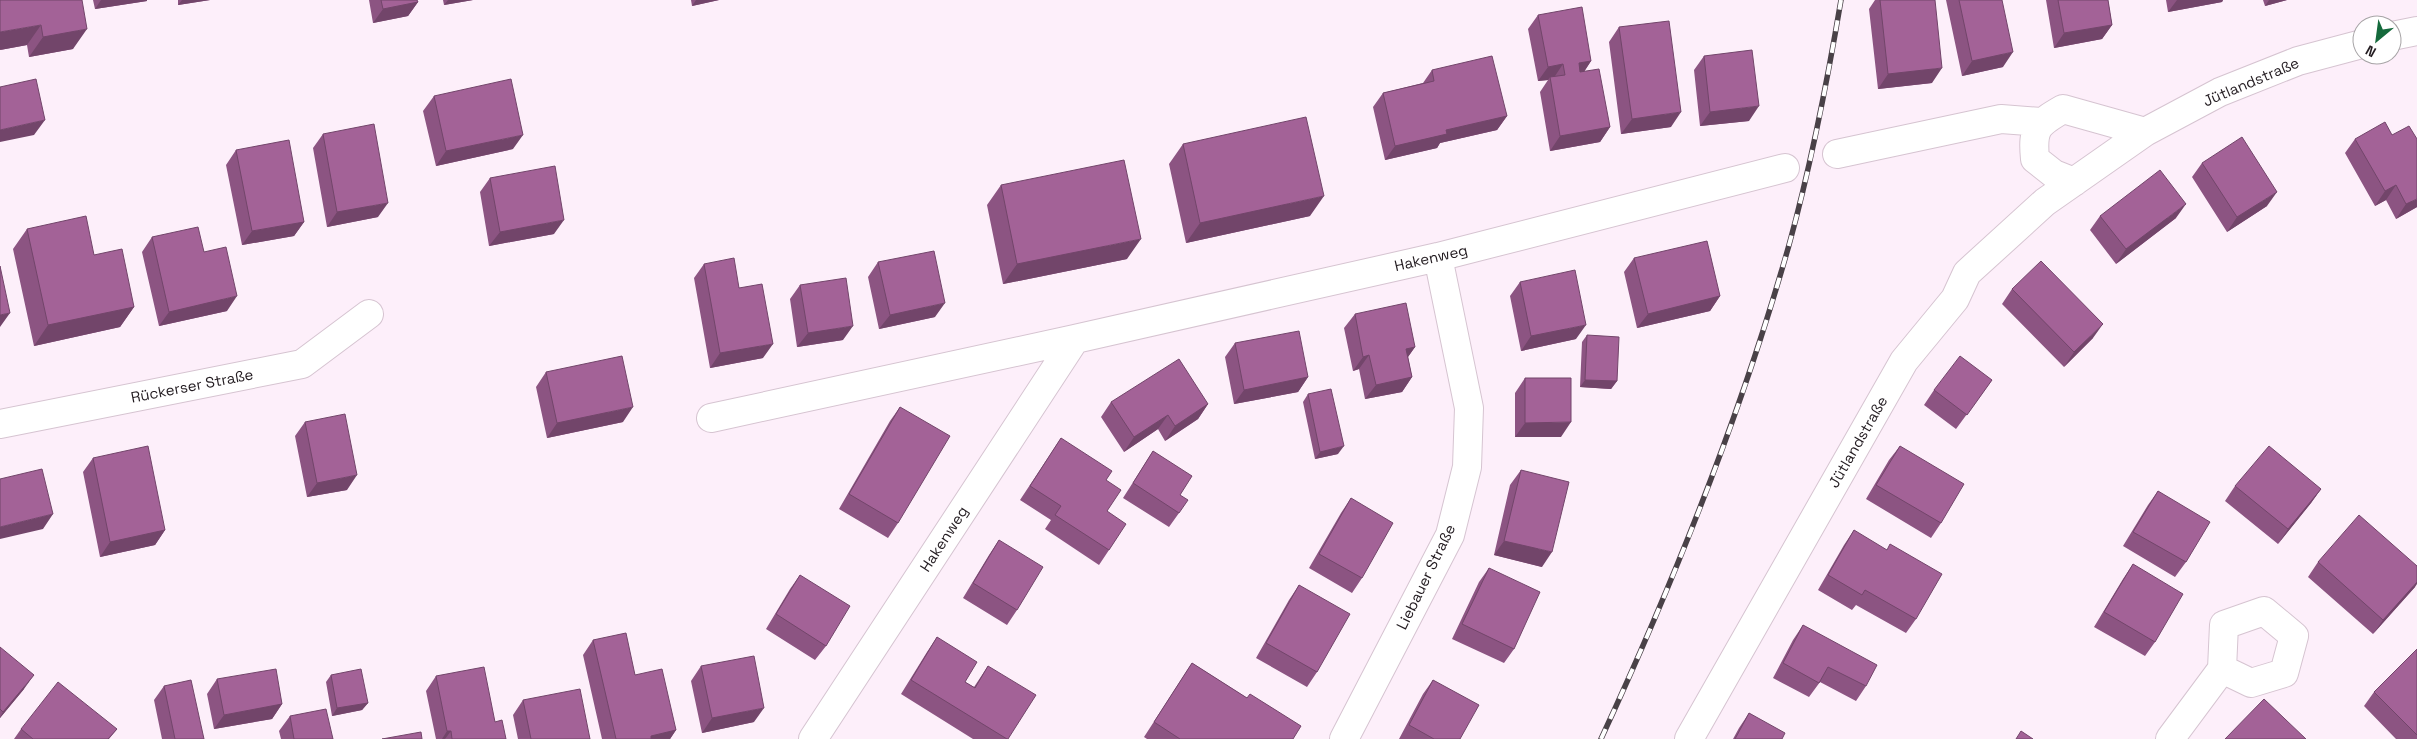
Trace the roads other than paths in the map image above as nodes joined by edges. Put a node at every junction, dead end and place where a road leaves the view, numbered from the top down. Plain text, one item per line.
1 (2417, 30) edge
2 (2402, 34) edge
3 (2352, 47) edge
4 (2041, 122) junction
5 (2145, 132) junction
6 (1837, 154) dead end
7 (1785, 168) dead end
8 (2074, 182) junction
9 (1438, 257) junction
10 (369, 314) dead end
11 (1075, 339) junction
12 (711, 418) dead end
13 (0, 424) edge
14 (2222, 669) dead end
15 (813, 739) edge
16 (1344, 739) edge
17 (1689, 739) edge
18 (2170, 739) edge

1 - 2 street
3 - 5 street, Jütlandstraße
4 - 5 street
4 - 6 street
4 - 8 street
5 - 8 street, Jütlandstraße
7 - 9 street, Hakenweg
8 - 17 street, Jütlandstraße
9 - 11 street, Hakenweg
9 - 16 street, Liebauer Straße
10 - 13 street, Rückerser Straße
11 - 12 street, Hakenweg
11 - 15 street, Hakenweg
14 - 18 street

